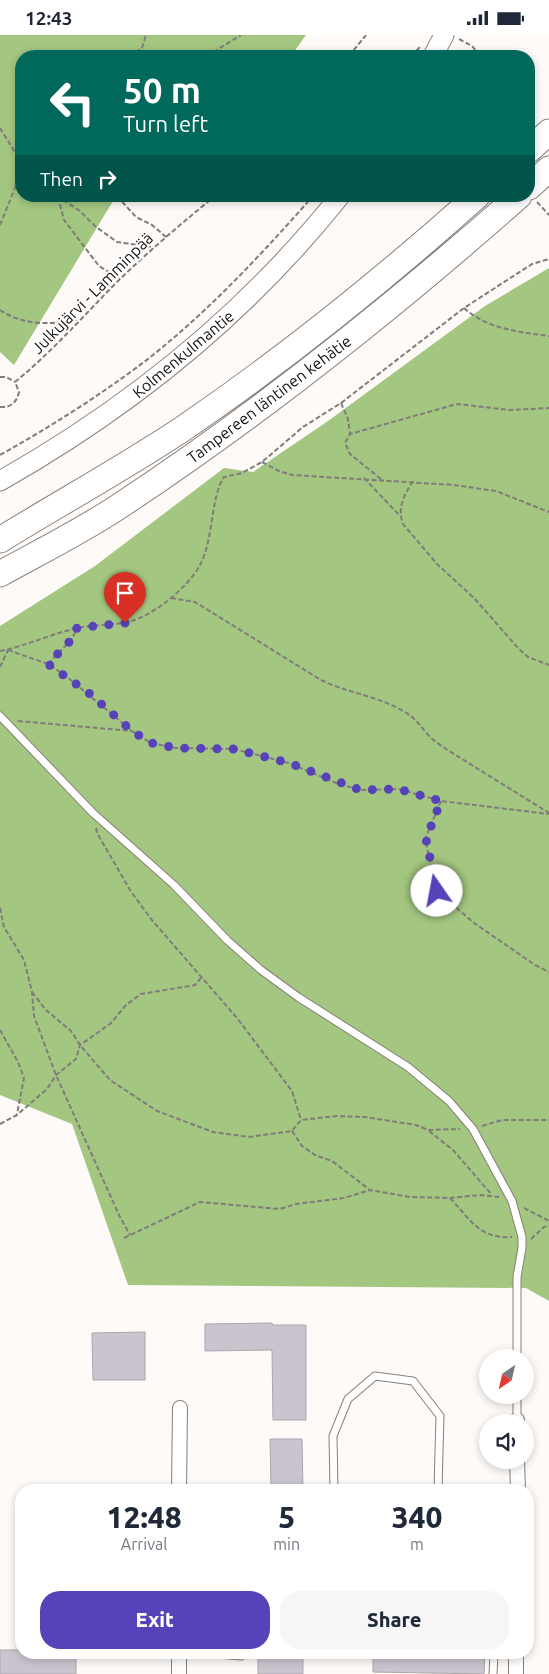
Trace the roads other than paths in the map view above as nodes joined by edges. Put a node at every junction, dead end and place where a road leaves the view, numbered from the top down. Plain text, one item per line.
1 (444, 35) edge
2 (436, 50) edge
3 (548, 133) edge
4 (535, 145) edge
5 (549, 169) edge
6 (535, 186) edge
7 (335, 202) edge
8 (470, 202) edge
9 (519, 202) edge
10 (0, 481) edge
11 (0, 540) edge
12 (0, 574) edge
13 (0, 716) edge
14 (517, 1349) edge
15 (180, 1408) dead end
16 (518, 1469) edge
17 (179, 1484) edge
18 (334, 1484) edge
19 (438, 1484) edge
20 (518, 1484) edge
21 (179, 1659) edge
22 (494, 1659) edge
23 (516, 1659) edge
24 (179, 1674) edge
25 (493, 1674) edge
26 (516, 1674) edge

1 - 2 street
3 - 4 highway
5 - 6 highway, Tampereen läntinen kehätie
7 - 10 street, Kolmenkulmantie
8 - 11 highway, Tampereen läntinen kehätie
9 - 12 highway, Tampereen läntinen kehätie
13 - 14 lane
15 - 17 street
16 - 20 street
18 - 19 lane
21 - 24 street
22 - 25 lane
23 - 26 street

